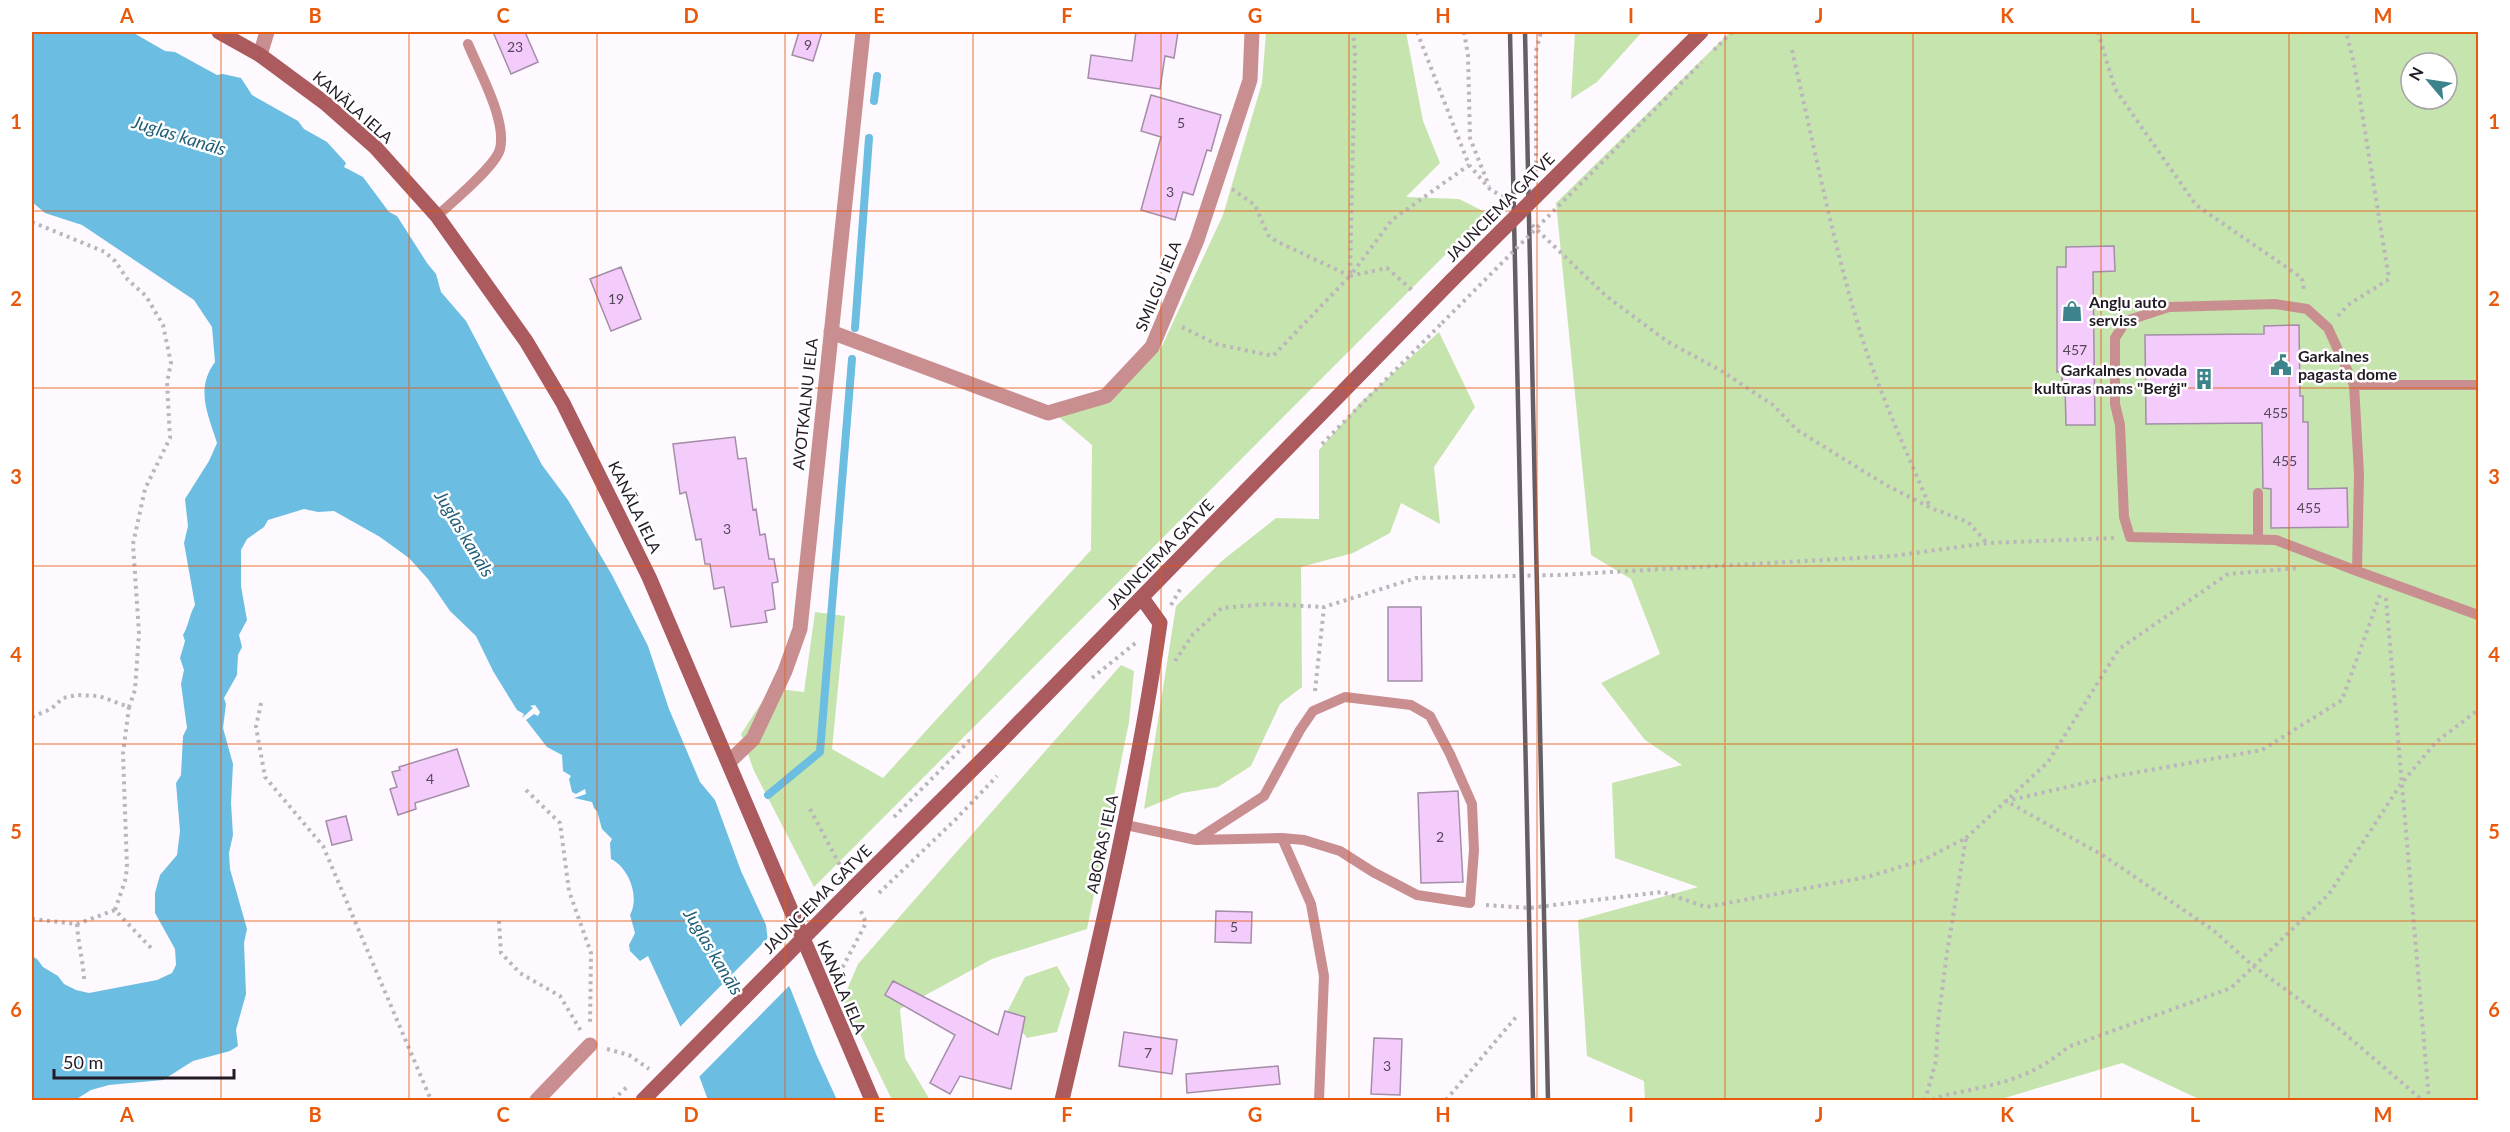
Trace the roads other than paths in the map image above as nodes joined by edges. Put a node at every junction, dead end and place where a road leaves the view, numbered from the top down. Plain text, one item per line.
1 (219, 32) edge
2 (267, 32) edge
3 (863, 32) edge
4 (1252, 32) edge
5 (1701, 32) edge
6 (468, 44) dead end
7 (260, 55) junction
8 (437, 216) junction
9 (831, 332) junction
10 (2354, 385) junction
11 (2478, 385) edge
12 (2258, 493) dead end
13 (2258, 539) junction
14 (2357, 571) junction
15 (1142, 598) junction
16 (2478, 615) edge
17 (729, 762) junction
18 (1126, 825) junction
19 (1282, 838) junction
20 (1196, 840) junction
21 (590, 1045) road end
22 (537, 1101) edge
23 (643, 1101) edge
24 (872, 1101) edge
25 (1062, 1101) edge
26 (1319, 1101) edge

1 - 7 street, KANĀLA IELA
2 - 7 street
3 - 9 street, AVOTKALNU IELA
4 - 9 street, SMILGU IELA
5 - 15 street, JAUNCIEMA GATVE, bridge
6 - 8 lane
7 - 8 street, KANĀLA IELA
8 - 17 street, KANĀLA IELA
9 - 17 street, AVOTKALNU IELA
10 - 11 lane
10 - 13 lane
10 - 14 lane
12 - 13 lane
13 - 14 lane
14 - 16 lane
15 - 18 street, ABORAS IELA
15 - 23 street, JAUNCIEMA GATVE, bridge
17 - 24 street, KANĀLA IELA
18 - 20 lane
18 - 25 street, ABORAS IELA
19 - 20 lane
19 - 20 lane
19 - 26 lane
21 - 22 street

